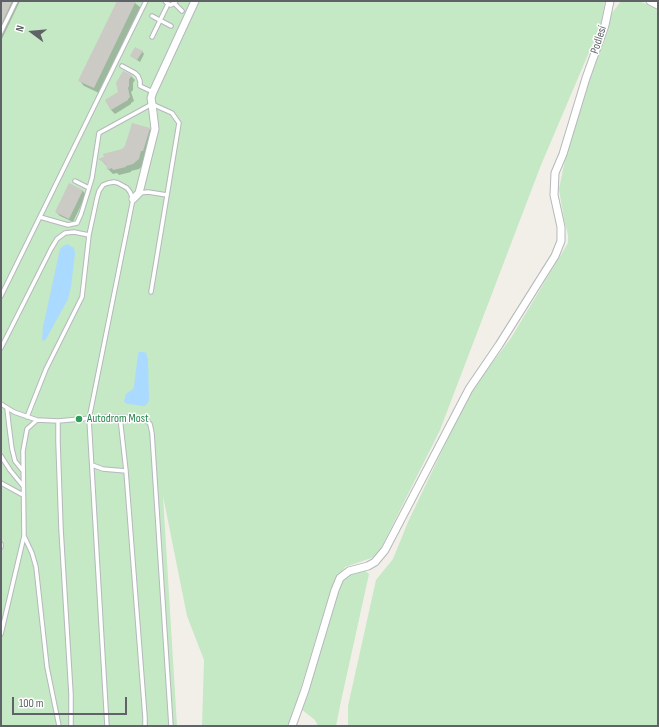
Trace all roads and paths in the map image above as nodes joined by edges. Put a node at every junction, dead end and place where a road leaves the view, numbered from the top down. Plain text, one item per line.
1 (16, 1) edge
2 (146, 1) edge
3 (165, 1) edge
4 (195, 1) edge
5 (610, 1) edge
6 (650, 1) edge
7 (175, 2) edge
8 (168, 4) junction
9 (658, 4) edge
10 (182, 11) dead end
11 (152, 16) dead end
12 (161, 20) junction
13 (171, 26) dead end
14 (1, 32) edge
15 (152, 37) dead end
16 (122, 66) dead end
17 (153, 92) junction
18 (152, 104) junction
19 (75, 181) dead end
20 (89, 188) junction
21 (139, 193) junction
22 (167, 195) junction
23 (133, 199) junction
24 (40, 217) junction
25 (68, 225) junction
26 (65, 233) junction
27 (89, 235) junction
28 (151, 292) dead end
29 (1, 296) edge
30 (1, 348) edge
31 (1, 404) edge
32 (7, 408) junction
33 (27, 416) junction
34 (120, 417) junction
35 (89, 418) junction
36 (37, 420) junction
37 (58, 421) junction
38 (1, 456) edge
39 (92, 465) junction
40 (126, 471) junction
41 (23, 472) junction
42 (1, 483) edge
43 (23, 486) junction
44 (23, 495) junction
45 (24, 536) junction
46 (1, 544) edge
47 (1, 547) edge
48 (1, 634) edge
49 (58, 726) edge
50 (71, 726) edge
51 (107, 726) edge
52 (144, 726) edge
53 (171, 726) edge
54 (292, 726) edge

1 - 14 lane
2 - 24 lane
3 - 8 lane
4 - 17 street
5 - 54 street, Podlesí
6 - 9 street
7 - 8 lane
7 - 10 lane
8 - 12 lane
11 - 12 lane
12 - 13 lane
12 - 15 lane
16 - 17 lane
17 - 18 street
18 - 20 lane
18 - 21 street
18 - 22 lane
19 - 20 lane
20 - 25 lane
21 - 22 lane
21 - 23 street
22 - 28 lane
23 - 27 lane
23 - 35 lane
24 - 25 lane
24 - 29 lane
25 - 26 lane
26 - 27 lane
26 - 30 lane
27 - 33 lane
31 - 32 lane
32 - 33 lane
32 - 41 lane
33 - 36 lane
34 - 35 lane
34 - 40 lane
34 - 53 lane
35 - 37 lane
35 - 39 lane
36 - 37 lane
36 - 41 lane
37 - 50 lane
38 - 43 lane
39 - 40 lane
39 - 51 lane
40 - 52 lane
41 - 43 lane
42 - 44 lane
43 - 44 lane
44 - 45 lane
45 - 48 lane
45 - 49 lane
46 - 47 lane

